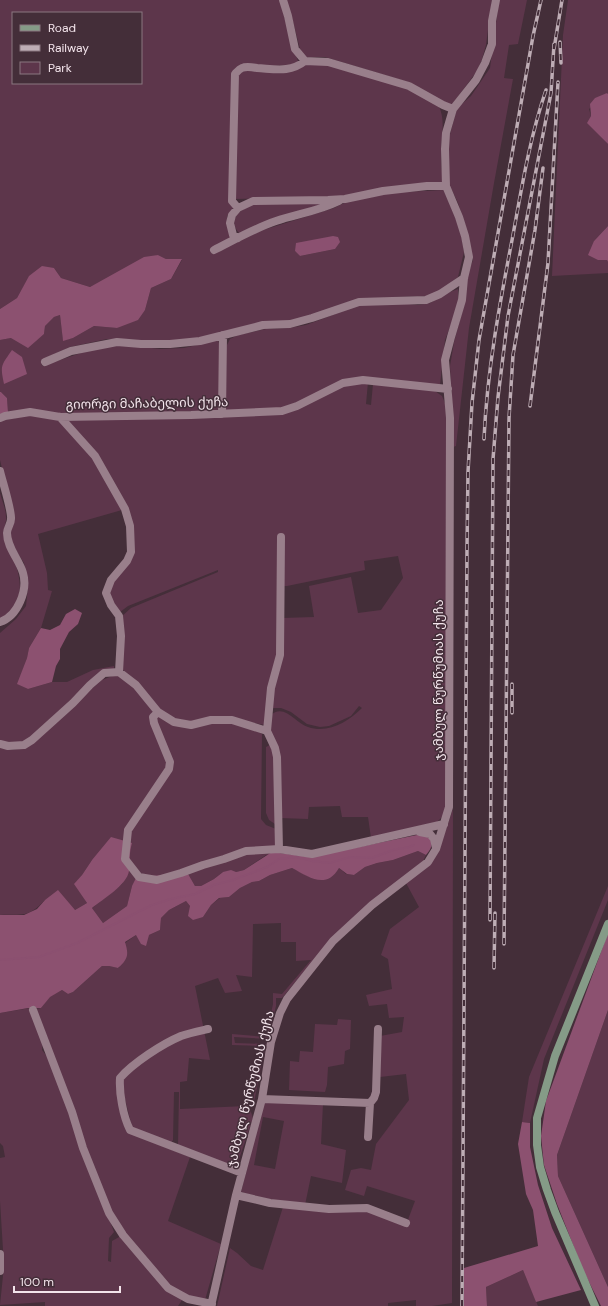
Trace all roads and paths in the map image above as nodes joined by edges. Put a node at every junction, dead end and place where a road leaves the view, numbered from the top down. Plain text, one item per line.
1 (283, 0) edge
2 (496, 0) edge
3 (305, 60) junction
4 (453, 109) junction
5 (446, 186) junction
6 (345, 199) junction
7 (238, 208) junction
8 (238, 238) junction
9 (214, 250) dead end
10 (464, 278) junction
11 (223, 334) junction
12 (45, 362) dead end
13 (448, 390) junction
14 (222, 414) junction
15 (60, 417) junction
16 (0, 418) edge
17 (0, 471) edge
18 (3, 533) edge
19 (281, 537) dead end
20 (0, 622) edge
21 (119, 672) junction
22 (158, 712) junction
23 (267, 731) junction
24 (0, 744) edge
25 (444, 824) junction
26 (413, 831) junction
27 (279, 849) junction
28 (436, 849) junction
29 (608, 924) edge
30 (33, 1010) dead end
31 (208, 1029) dead end
32 (378, 1029) dead end
33 (262, 1099) junction
34 (370, 1103) junction
35 (368, 1137) dead end
36 (242, 1174) junction
37 (236, 1195) junction
38 (406, 1223) dead end
39 (0, 1254) edge
40 (0, 1268) edge
41 (211, 1305) edge
42 (595, 1306) edge

1 - 3 street
2 - 4 street, ჯამბულ წურწუმიას ქუჩა
3 - 4 street
3 - 7 street
4 - 5 street, ჯამბულ წურწუმიას ქუჩა
5 - 6 street
5 - 10 street, ჯამბულ წურწუმიას ქუჩა
6 - 7 street
6 - 8 street
7 - 8 street
8 - 9 street
10 - 11 street
10 - 13 street, ჯამბულ წურწუმიას ქუჩა
11 - 12 street
11 - 14 street
13 - 14 street, გიორგი მაჩაბელის ქუჩა
13 - 25 street, ჯამბულ წურწუმიას ქუჩა
14 - 15 street, გიორგი მაჩაბელის ქუჩა
15 - 16 street
15 - 21 street, გიორგი მაჩაბელის ქუჩა
17 - 18 street
18 - 20 street
19 - 23 street
21 - 22 street
21 - 24 street
22 - 23 street
22 - 27 street
23 - 27 street
25 - 26 street
25 - 28 street, ჯამბულ წურწუმიას ქუჩა
26 - 27 street
26 - 28 street
28 - 33 street, ჯამბულ წურწუმიას ქუჩა
29 - 42 main road
30 - 41 street
31 - 36 street
32 - 34 street
33 - 34 street
33 - 36 street, ჯამბულ წურწუმიას ქუჩა
34 - 35 street
36 - 37 street, ჯამბულ წურწუმიას ქუჩა
37 - 38 street
37 - 41 street, ჯამბულ წურწუმიას ქუჩა
39 - 40 street

